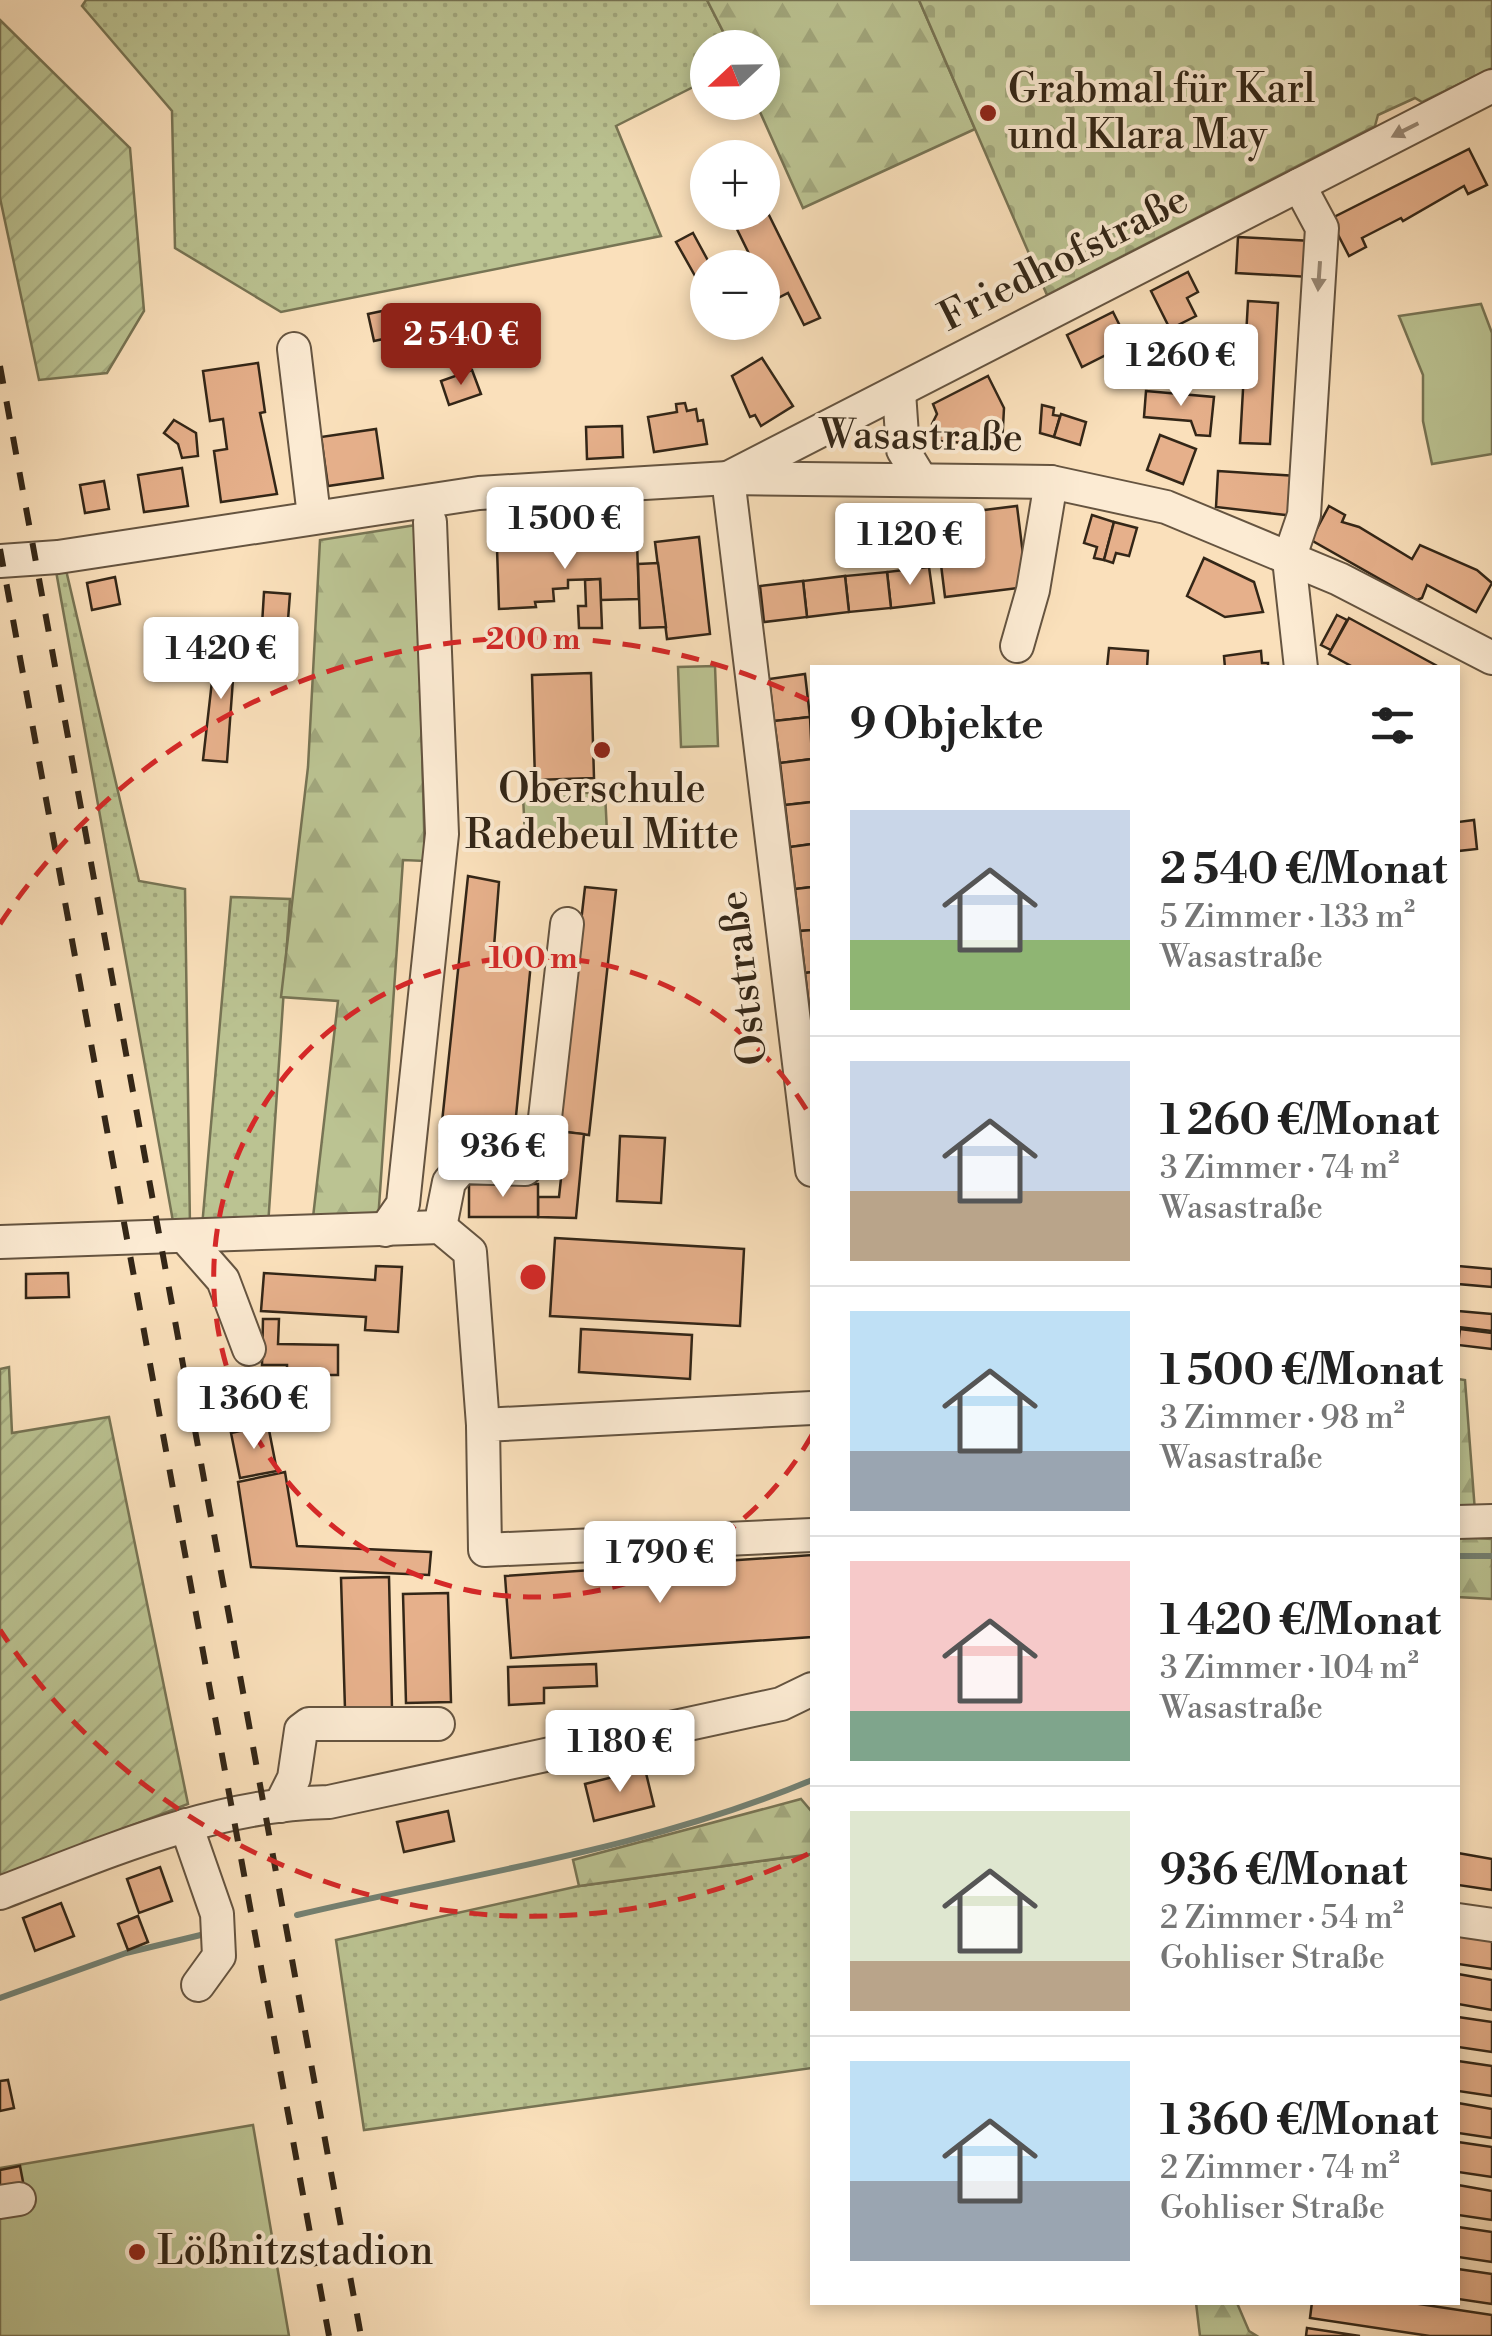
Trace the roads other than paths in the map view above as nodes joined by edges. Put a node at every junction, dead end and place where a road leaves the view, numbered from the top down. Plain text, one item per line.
1 (1492, 86) edge
2 (1299, 185) junction
3 (294, 348) dead end
4 (899, 392) junction
5 (728, 478) junction
6 (920, 478) junction
7 (1051, 482) junction
8 (314, 516) junction
9 (430, 522) dead end
10 (1290, 560) junction
11 (0, 562) edge
12 (1017, 646) dead end
13 (1492, 658) edge
14 (1302, 665) edge
15 (567, 924) dead end
16 (810, 1154) edge
17 (440, 1227) junction
18 (385, 1230) junction
19 (188, 1238) junction
20 (0, 1242) edge
21 (249, 1349) dead end
22 (810, 1408) edge
23 (483, 1425) junction
24 (1492, 1521) edge
25 (1460, 1522) edge
26 (810, 1534) edge
27 (810, 1689) edge
28 (438, 1724) dead end
29 (280, 1806) junction
30 (186, 1825) junction
31 (0, 1893) edge
32 (1460, 1920) edge
33 (1492, 1925) edge
34 (198, 1986) dead end

1 -> 2 street, Friedhofstraße
2 - 4 street, Friedhofstraße
2 -> 10 street
3 - 8 street
4 - 5 street, Friedhofstraße
4 - 6 street
5 - 6 street, Wasastraße
5 - 8 street, Wasastraße
5 - 16 street, Oststraße
6 - 7 street, Wasastraße
7 - 10 street, Wasastraße
7 - 12 street
8 - 11 street, Wasastraße
9 - 18 street
10 - 13 street, Wasastraße
10 - 14 street
15 - 17 street
17 - 18 street
17 - 23 street
18 - 19 street
19 - 20 street
19 - 21 street
22 - 23 street
23 - 26 street
24 - 25 street
27 - 29 street
28 - 29 street
29 - 30 street
30 - 31 street
30 - 34 street
32 - 33 street

